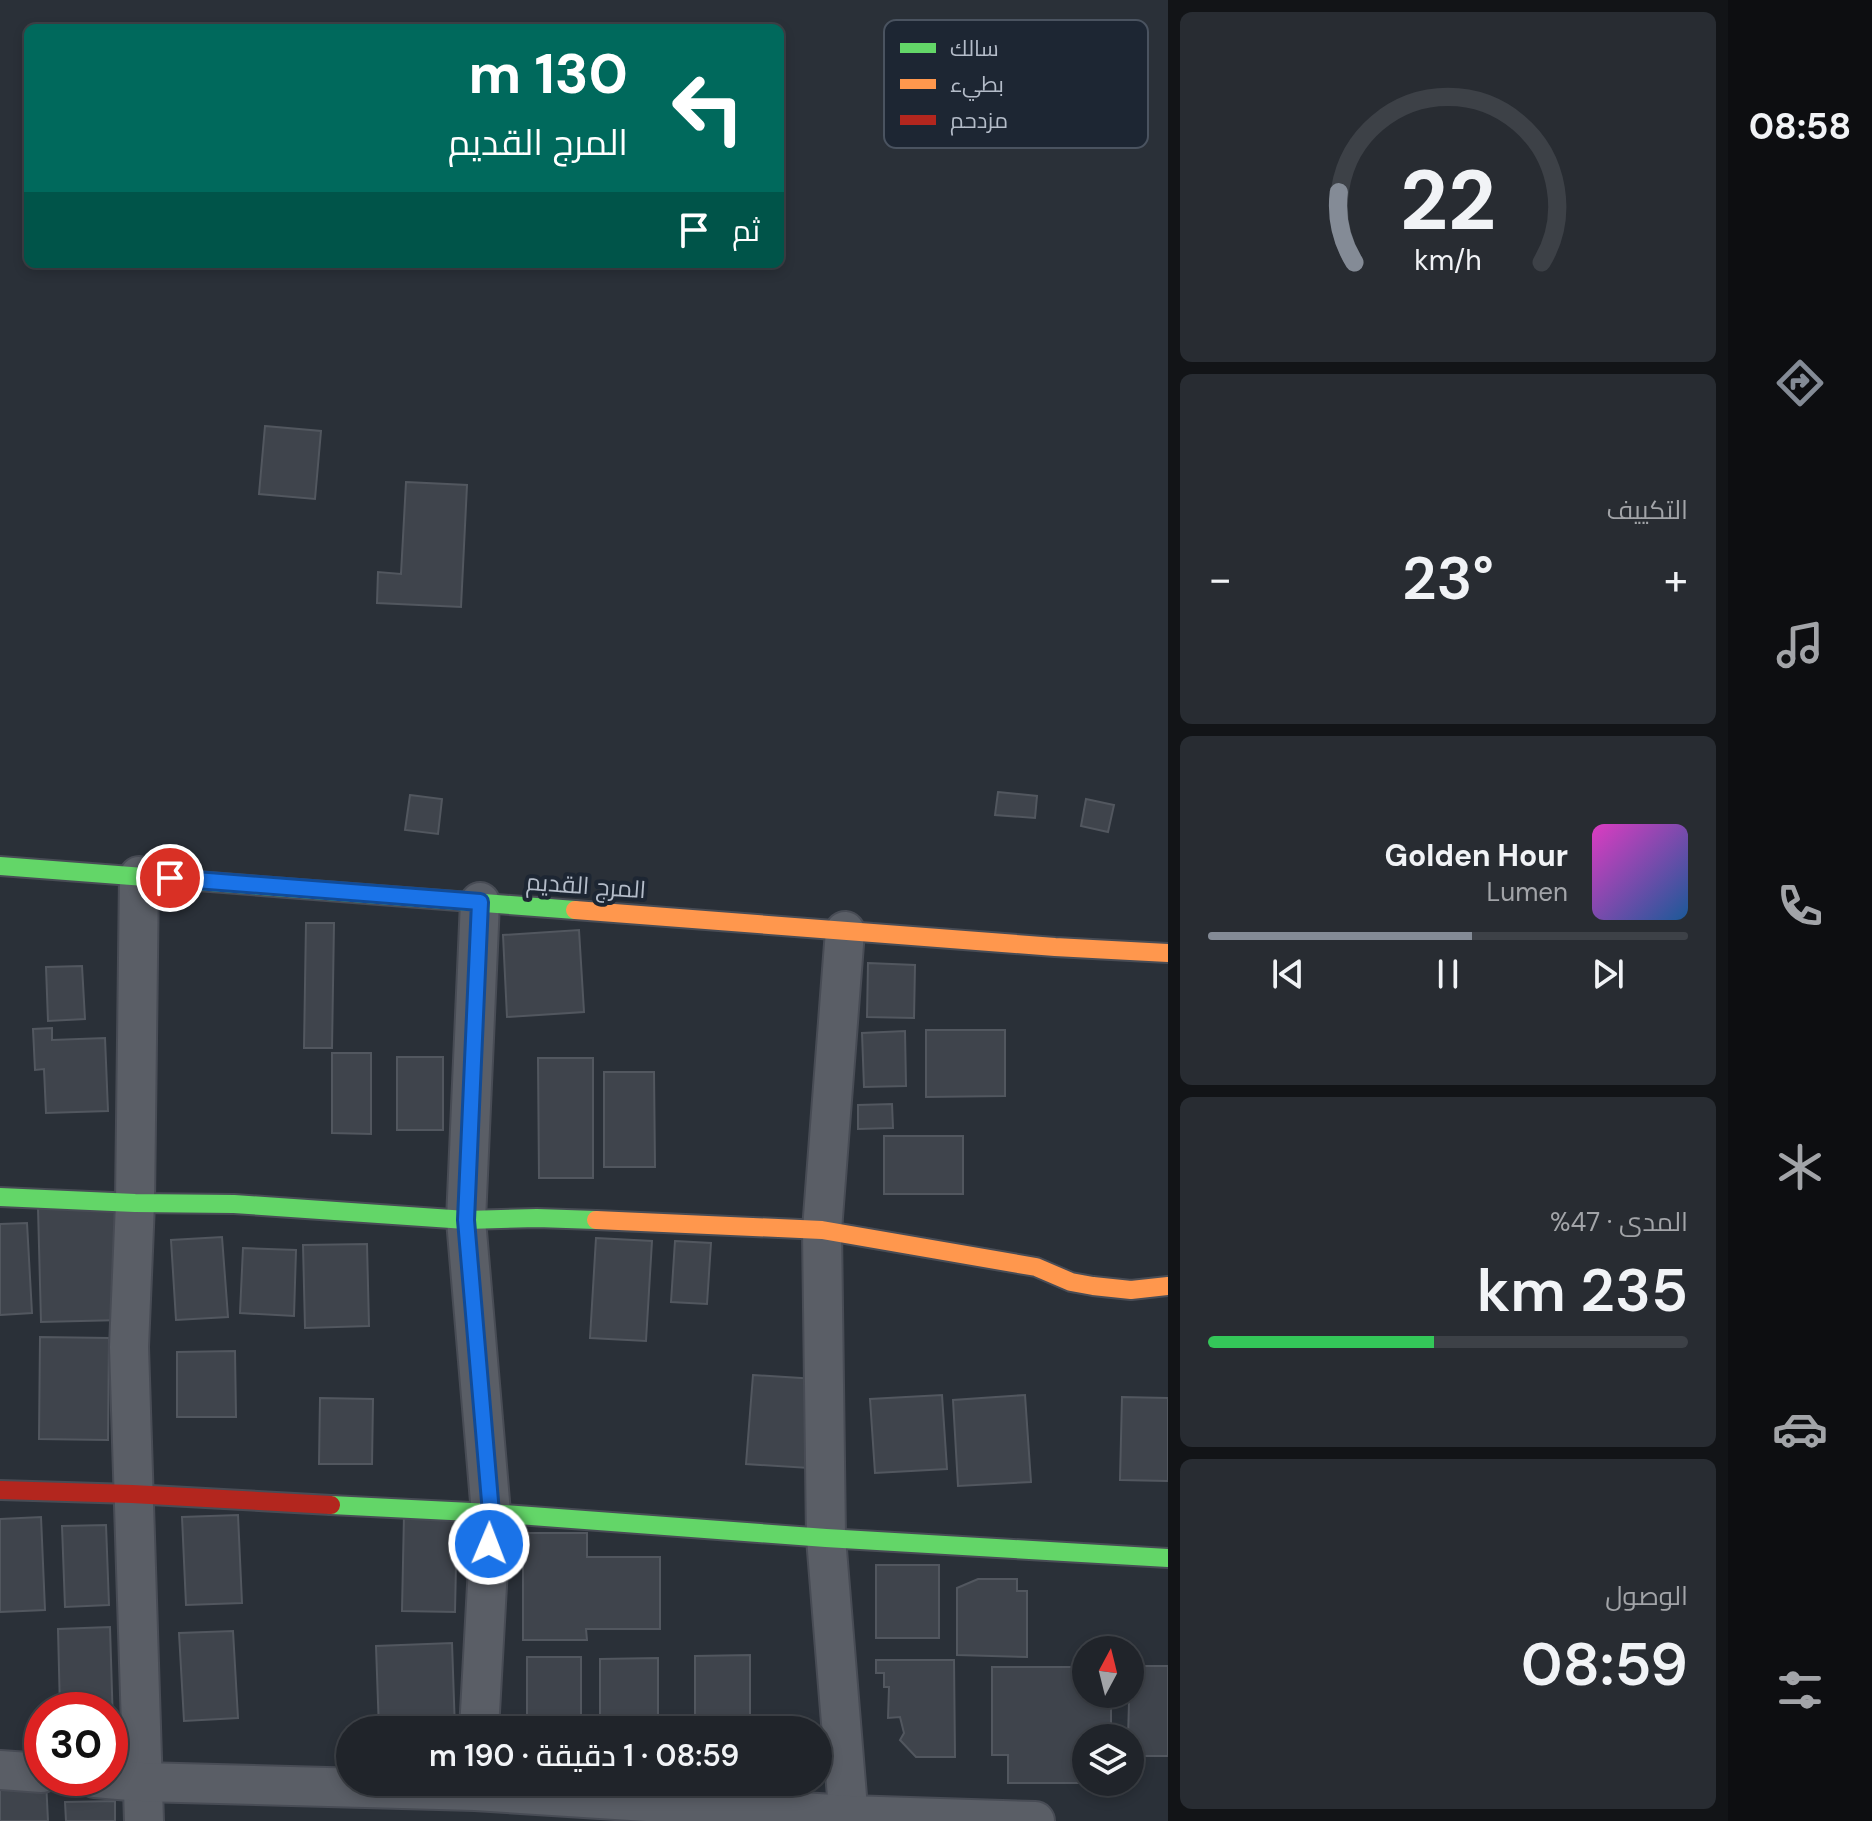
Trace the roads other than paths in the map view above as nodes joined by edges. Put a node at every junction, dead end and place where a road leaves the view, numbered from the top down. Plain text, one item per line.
1 (0, 866) edge
2 (139, 876) junction
3 (480, 902) junction
4 (845, 931) junction
5 (1168, 953) edge
6 (0, 1197) edge
7 (135, 1203) junction
8 (466, 1220) junction
9 (822, 1230) junction
10 (1168, 1286) edge
11 (0, 1490) edge
12 (132, 1494) junction
13 (491, 1513) junction
14 (826, 1538) junction
15 (1168, 1558) edge
16 (480, 1716) edge
17 (0, 1770) edge
18 (24, 1772) edge
19 (128, 1781) edge
20 (142, 1782) junction
21 (476, 1798) edge
22 (849, 1818) edge
23 (144, 1821) edge
24 (1035, 1821) edge

1 - 2 street, المرج القديم
2 - 3 street, المرج القديم
2 - 7 street
3 - 4 street, المرج القديم
3 - 8 street
4 - 5 street, المرج القديم
4 - 9 street
6 - 7 street
7 - 8 street
7 - 12 street
8 - 9 street
8 - 13 street
9 - 10 street
9 - 14 street
11 - 12 street
12 - 13 street
12 - 20 street
13 - 14 street
13 - 16 street
14 - 15 street
14 - 22 street
17 - 18 street
19 - 20 street
20 - 21 street
20 - 23 street
21 - 22 street
22 - 24 street

